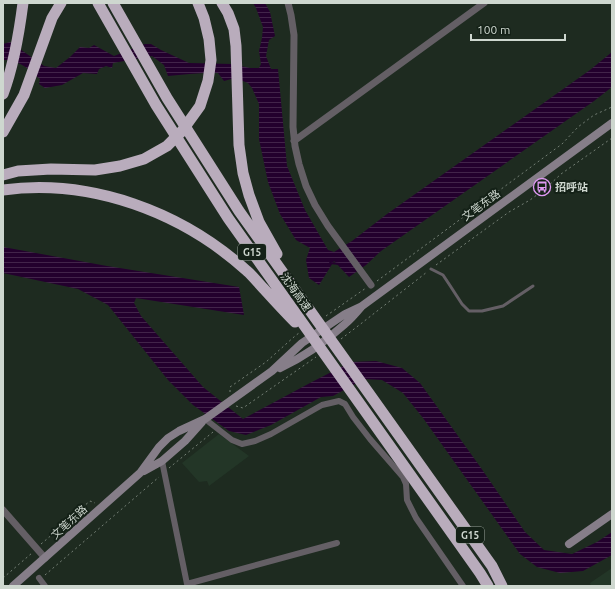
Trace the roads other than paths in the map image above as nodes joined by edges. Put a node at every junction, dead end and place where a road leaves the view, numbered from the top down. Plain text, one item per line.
1 (23, 3) edge
2 (61, 3) edge
3 (98, 3) edge
4 (113, 3) edge
5 (198, 3) edge
6 (222, 3) edge
7 (288, 3) edge
8 (484, 3) edge
9 (3, 94) edge
10 (612, 123) edge
11 (3, 132) edge
12 (294, 141) junction
13 (3, 175) edge
14 (3, 190) edge
15 (431, 269) road end
16 (371, 285) road end
17 (533, 286) dead end
18 (336, 342) junction
19 (324, 356) junction
20 (206, 419) junction
21 (162, 461) junction
22 (140, 473) junction
23 (3, 510) edge
24 (612, 514) edge
25 (337, 542) dead end
26 (569, 544) dead end
27 (45, 558) junction
28 (39, 579) road end
29 (184, 585) edge
30 (13, 586) edge
31 (45, 586) edge
32 (463, 586) edge
33 (488, 586) edge
34 (502, 586) edge

1 - 9 highway
2 - 11 highway
3 - 19 highway, 沈海高速 / G15
4 - 18 highway, 沈海高速 / G15
5 - 13 highway
6 - 18 highway
7 - 12 street
8 - 12 street
10 - 20 main road, 文笔东路
12 - 16 street
14 - 19 highway
15 - 17 lane
18 - 34 highway, 沈海高速 / G15
19 - 33 highway, 沈海高速 / G15
20 - 21 main road, 文笔东路
20 - 22 main road, 文笔东路
20 - 32 street
21 - 22 main road, 文笔东路
21 - 29 street
22 - 27 main road, 文笔东路
23 - 27 street
24 - 26 main road
25 - 29 street
27 - 30 main road, 文笔东路
28 - 31 street

